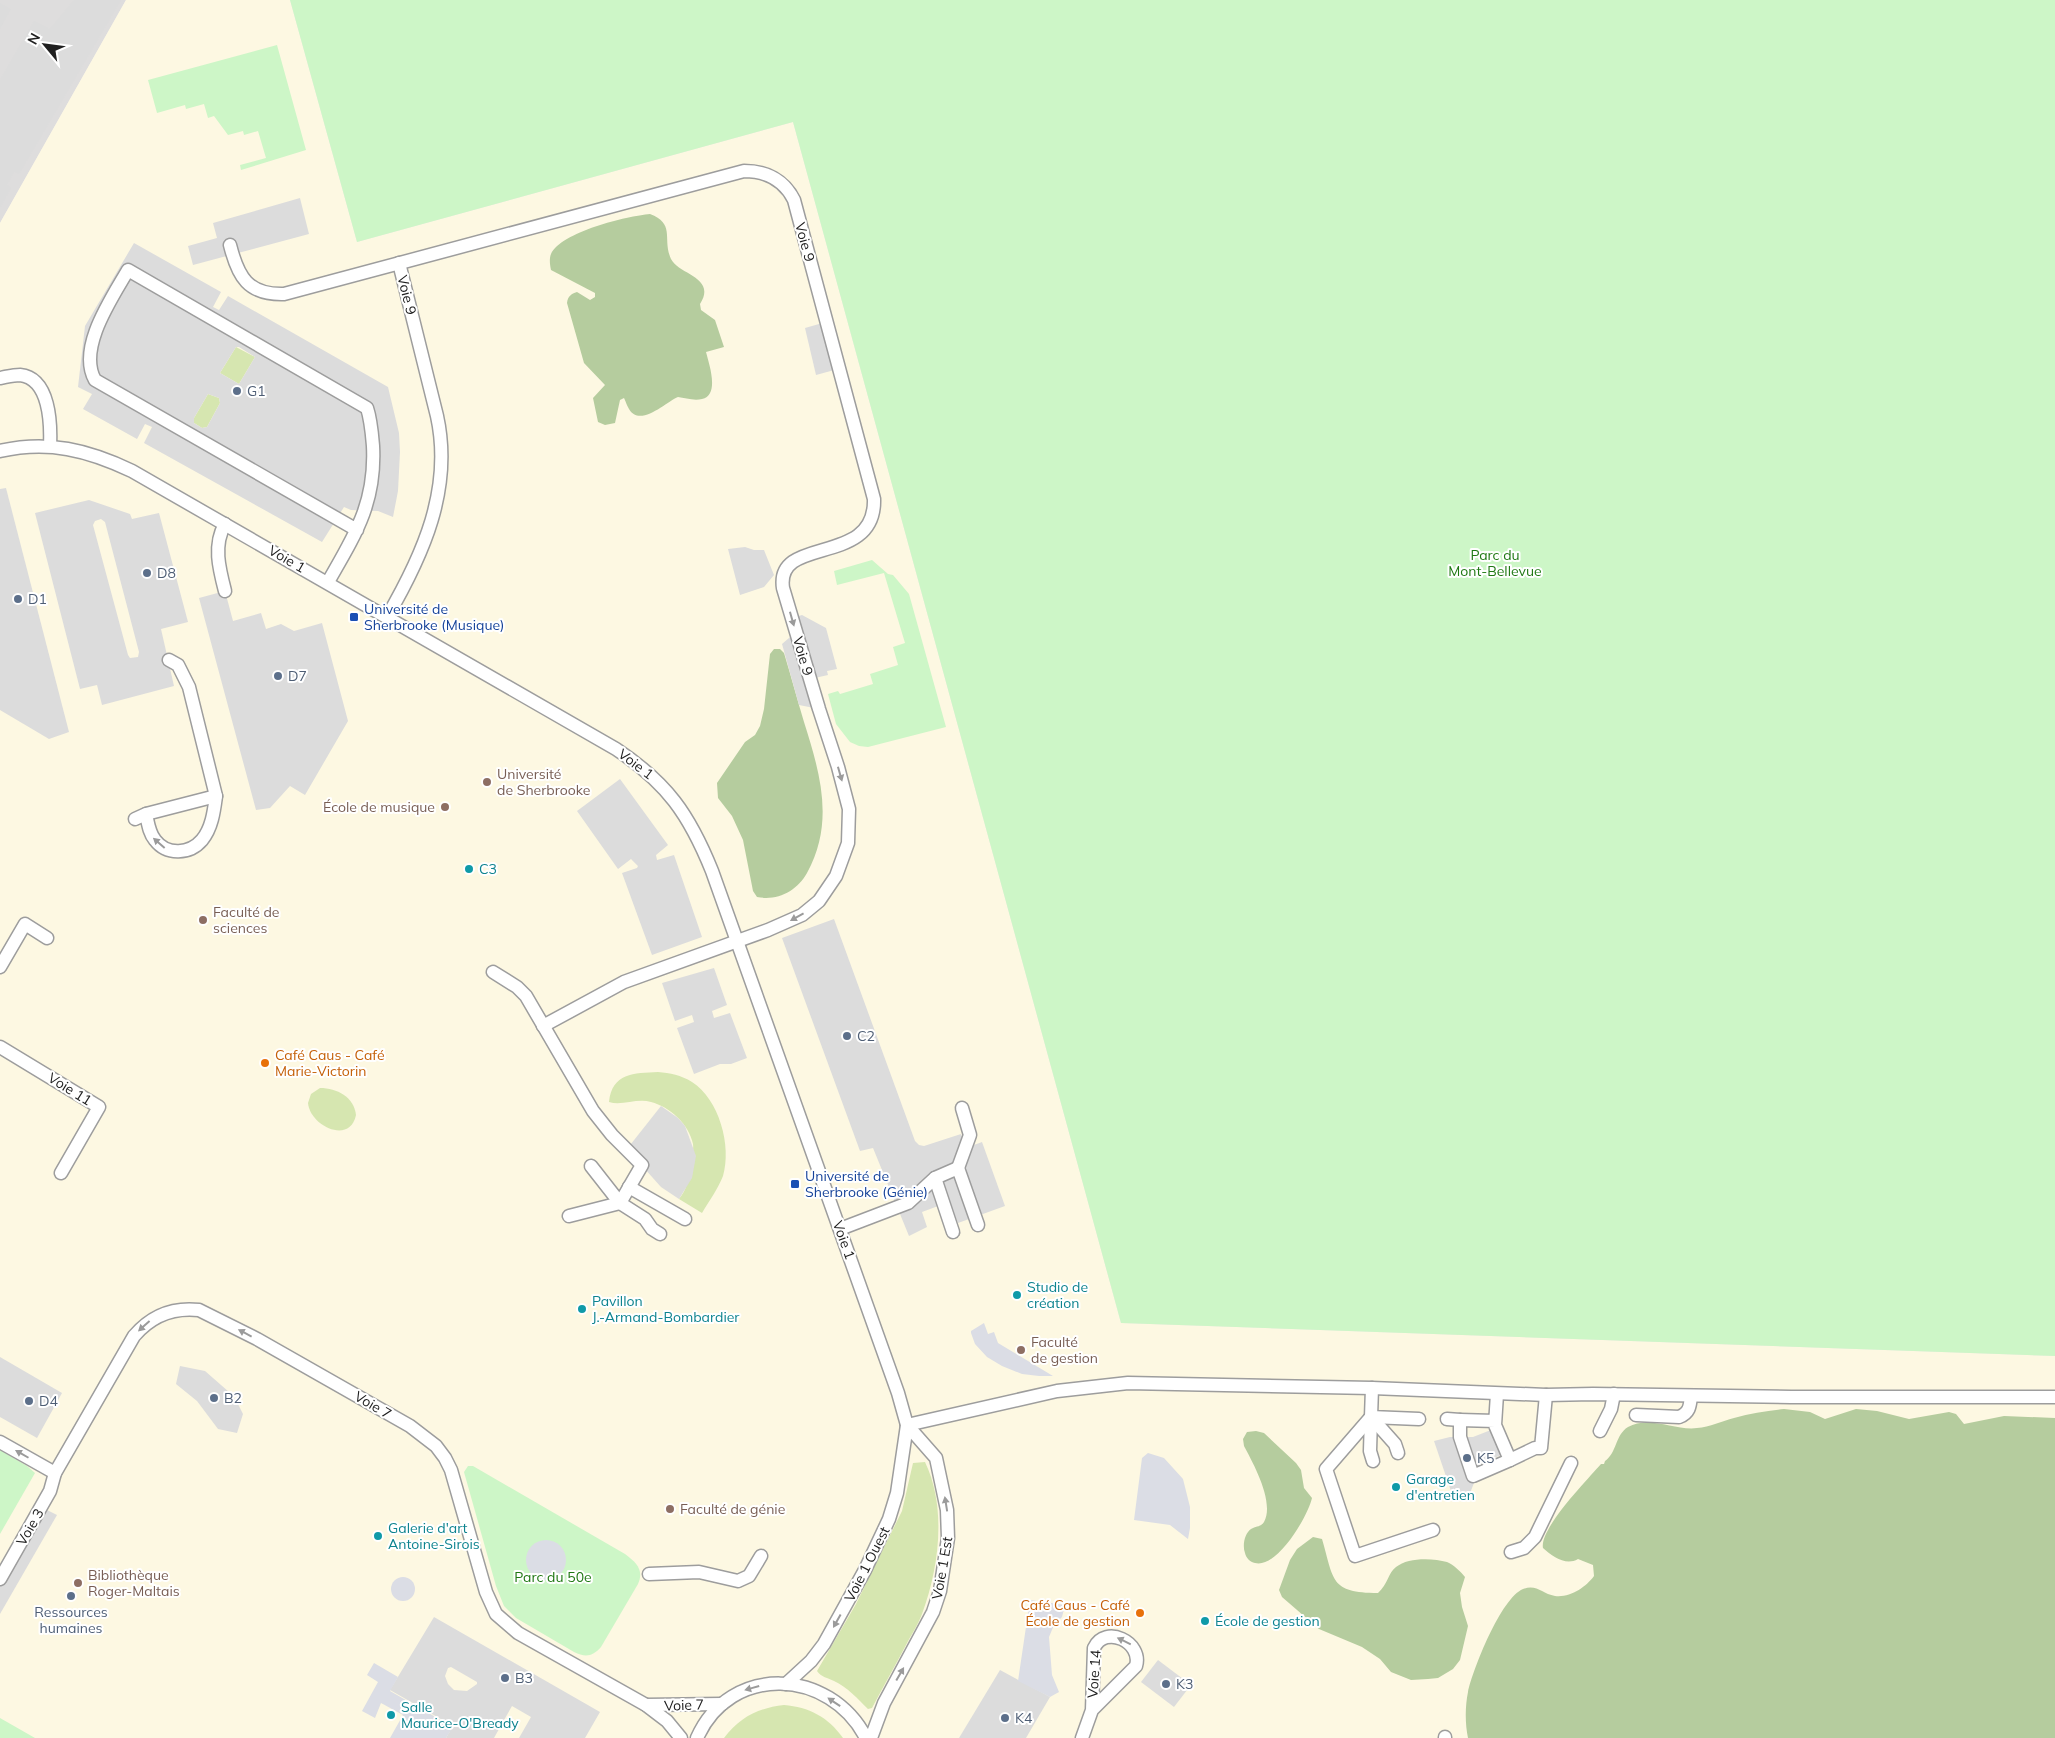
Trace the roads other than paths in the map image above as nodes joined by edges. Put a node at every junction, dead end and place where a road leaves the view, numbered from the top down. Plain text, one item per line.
1 (230, 244) dead end
2 (399, 263) junction
3 (0, 378) edge
4 (50, 446) junction
5 (0, 451) edge
6 (225, 524) junction
7 (357, 530) junction
8 (328, 582) junction
9 (225, 591) dead end
10 (387, 617) junction
11 (169, 660) dead end
12 (216, 796) junction
13 (47, 938) dead end
14 (736, 941) junction
15 (0, 967) edge
16 (493, 972) dead end
17 (543, 1026) junction
18 (0, 1047) edge
19 (962, 1108) dead end
20 (591, 1166) dead end
21 (958, 1168) junction
22 (61, 1173) dead end
23 (934, 1178) junction
24 (629, 1187) junction
25 (620, 1203) junction
26 (569, 1216) dead end
27 (685, 1218) dead end
28 (978, 1225) dead end
29 (840, 1229) junction
30 (953, 1232) dead end
31 (660, 1234) dead end
32 (1372, 1388) junction
33 (1497, 1394) junction
34 (1614, 1394) junction
35 (1546, 1396) junction
36 (1691, 1396) junction
37 (2055, 1397) edge
38 (1636, 1416) dead end
39 (1371, 1417) junction
40 (1419, 1418) dead end
41 (1446, 1419) dead end
42 (1460, 1420) junction
43 (1495, 1422) junction
44 (907, 1425) junction
45 (1600, 1431) dead end
46 (0, 1442) edge
47 (1398, 1453) dead end
48 (1510, 1460) junction
49 (1373, 1461) dead end
50 (1571, 1463) dead end
51 (55, 1473) junction
52 (1433, 1530) dead end
53 (1511, 1552) dead end
54 (760, 1556) dead end
55 (649, 1574) dead end
56 (0, 1579) edge
57 (786, 1684) junction
58 (722, 1704) junction
59 (646, 1705) junction
60 (1092, 1710) junction
61 (681, 1738) edge
62 (697, 1738) edge
63 (866, 1738) edge
64 (871, 1738) edge
65 (1082, 1738) edge

1 - 2 lane
2 - 10 lane, Voie 9
2 -> 14 lane, Voie 9
3 - 4 lane
4 - 5 lane, Voie 1
4 - 6 lane, Voie 1
6 - 8 lane, Voie 1
6 - 9 lane
7 - 7 lane
7 - 8 lane
8 - 10 lane, Voie 1
10 - 14 lane, Voie 1
11 - 12 lane
12 -> 12 lane
13 - 15 lane
14 - 17 lane, Voie 9
14 - 29 lane, Voie 1
16 - 17 lane
17 - 24 lane
18 - 22 lane, Voie 11
19 - 21 lane
20 - 25 lane
21 - 23 lane
21 - 28 lane
23 - 29 lane
23 - 30 lane
24 - 25 lane
24 - 27 lane
25 - 26 lane
25 - 31 lane
29 - 44 lane, Voie 1
32 - 33 lane
32 - 39 lane
32 - 44 lane
33 - 35 lane
33 - 43 lane
34 - 35 lane
34 - 36 lane
34 - 45 lane
35 - 48 lane
36 - 37 lane
36 - 38 lane
39 - 40 lane
39 - 47 lane
39 - 49 lane
39 - 52 lane
41 - 42 lane
42 - 43 lane
42 - 48 lane
43 - 48 lane
44 -> 57 lane, Voie 1 Ouest
64 -> 44 lane, Voie 1 Est
51 -> 46 lane
50 - 53 lane
51 - 56 lane, Voie 3
59 -> 51 lane, Voie 7
54 - 55 lane
57 -> 58 lane
63 -> 57 lane
58 - 59 lane, Voie 7
58 - 62 lane
59 - 61 lane, Voie 7
60 -> 60 lane, Voie 14
60 - 65 lane, Voie 14

